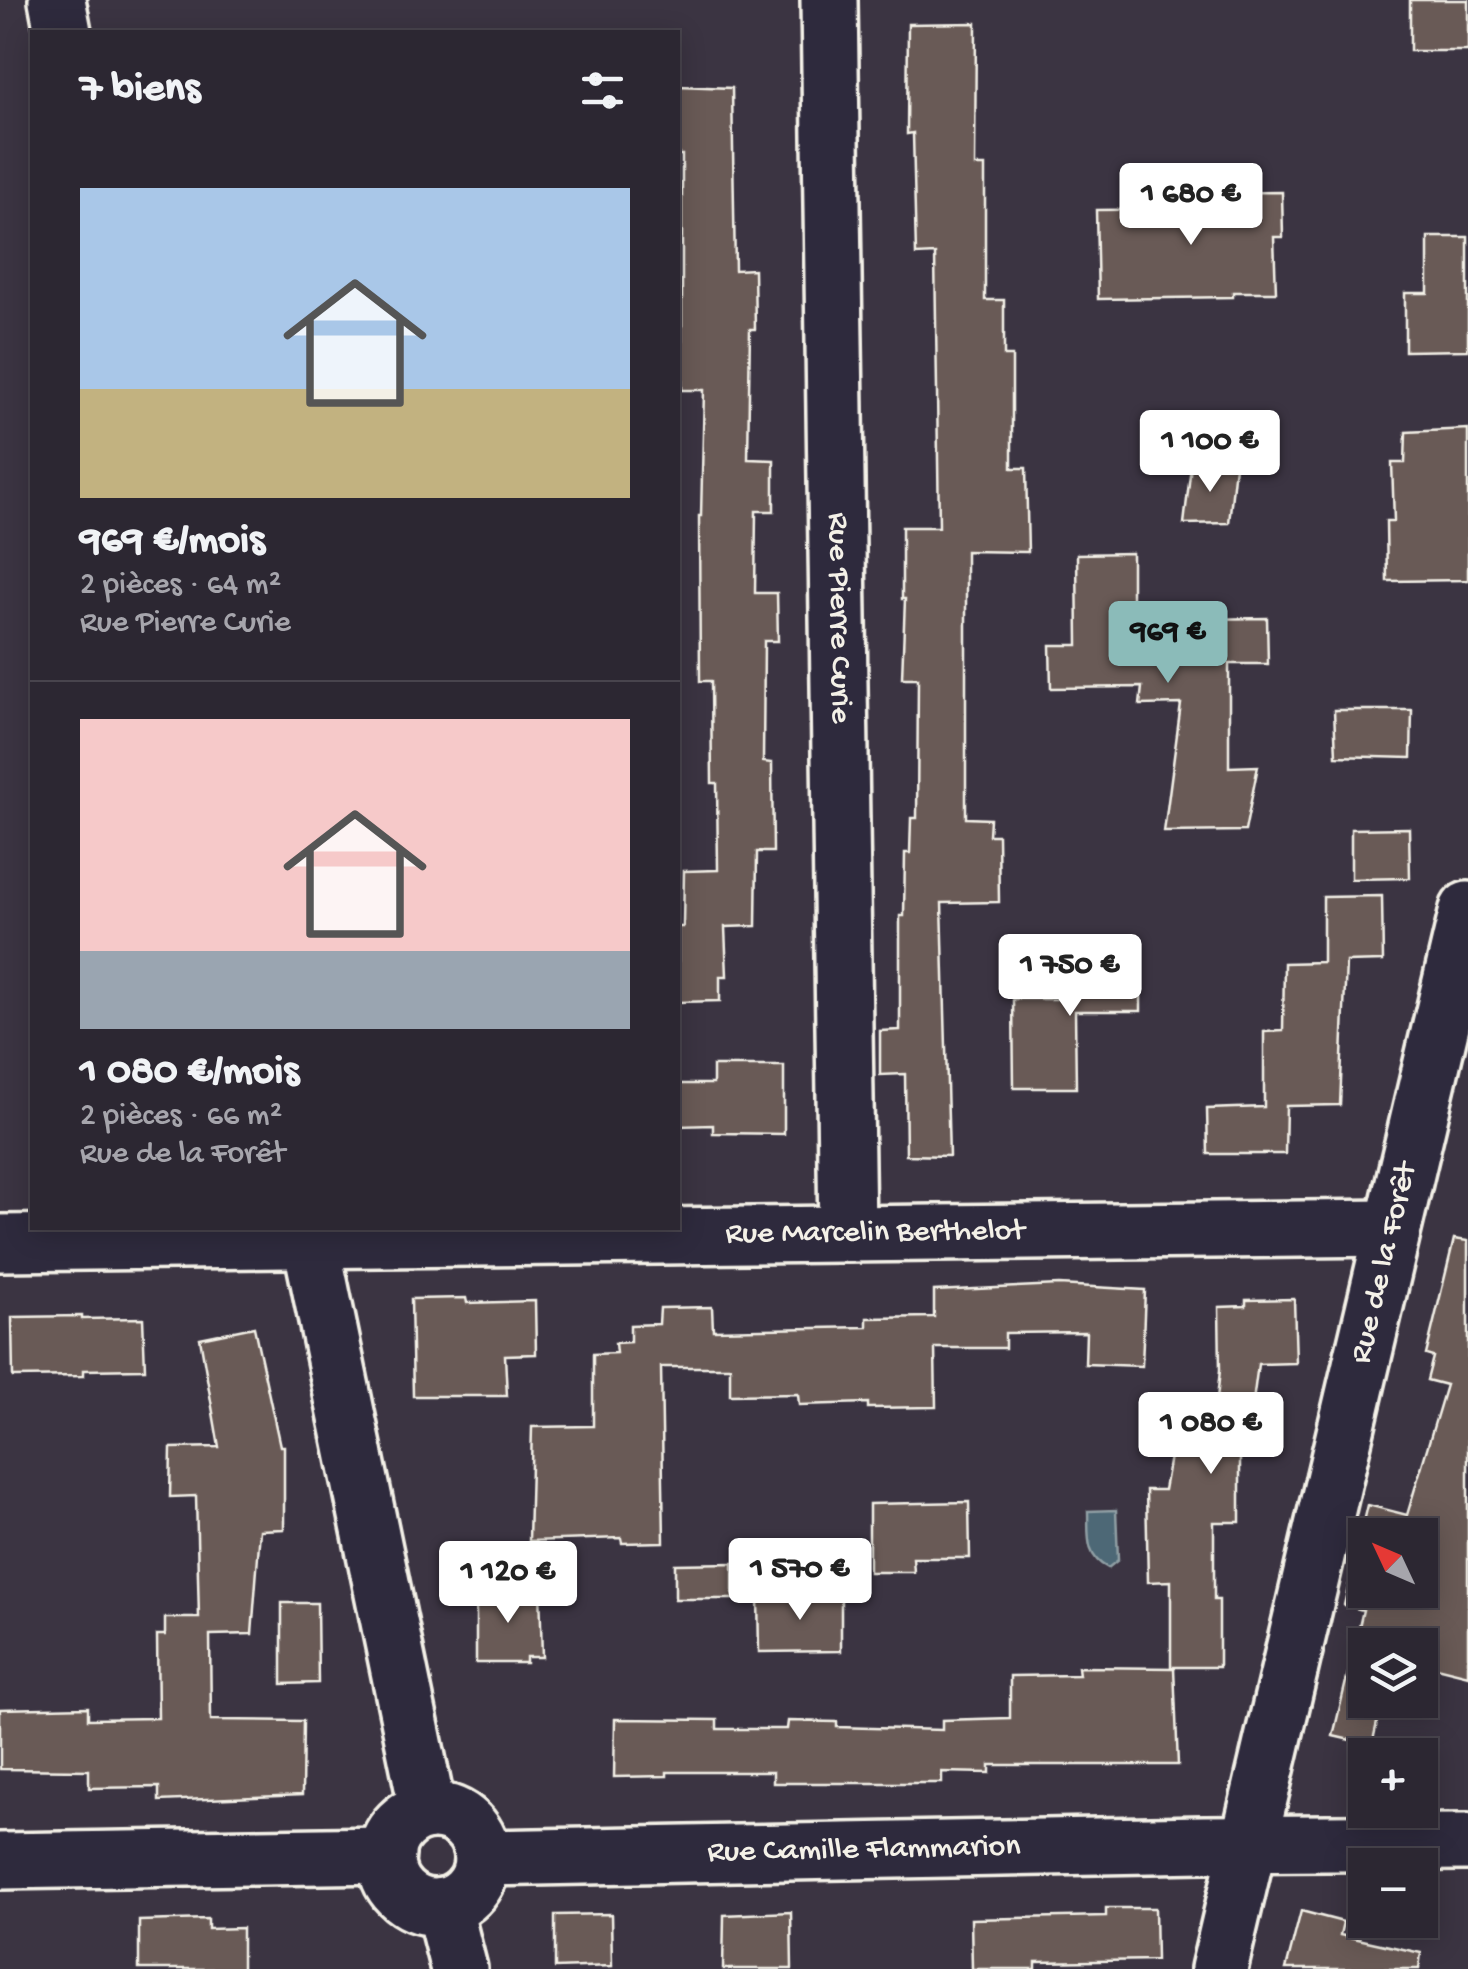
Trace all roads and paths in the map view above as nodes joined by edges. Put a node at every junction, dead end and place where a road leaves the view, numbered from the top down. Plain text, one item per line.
1 (56, 0) edge
2 (829, 0) edge
3 (64, 30) edge
4 (1468, 910) edge
5 (1392, 1228) junction
6 (309, 1232) edge
7 (847, 1234) junction
8 (0, 1242) edge
9 (428, 1811) junction
10 (1468, 1842) edge
11 (1248, 1843) junction
12 (387, 1855) junction
13 (482, 1858) junction
14 (0, 1860) edge
15 (444, 1906) junction
16 (459, 1969) edge
17 (1219, 1969) edge

1 - 3 street
2 - 7 street, Rue Pierre Curie
4 - 5 street, Rue de la Forêt
5 - 7 street, Rue Marcelin Berthelot
5 - 11 street, Rue de la Forêt
6 - 7 street, Rue Marcelin Berthelot
6 - 8 street, Rue Marcelin Berthelot
6 - 9 street
9 - 12 street
9 - 13 street
10 - 11 street, Rue Camille Flammarion
11 - 13 street, Rue Camille Flammarion
11 - 17 street, Rue de la Forêt
12 - 14 street
12 - 15 street
13 - 15 street
15 - 16 street

